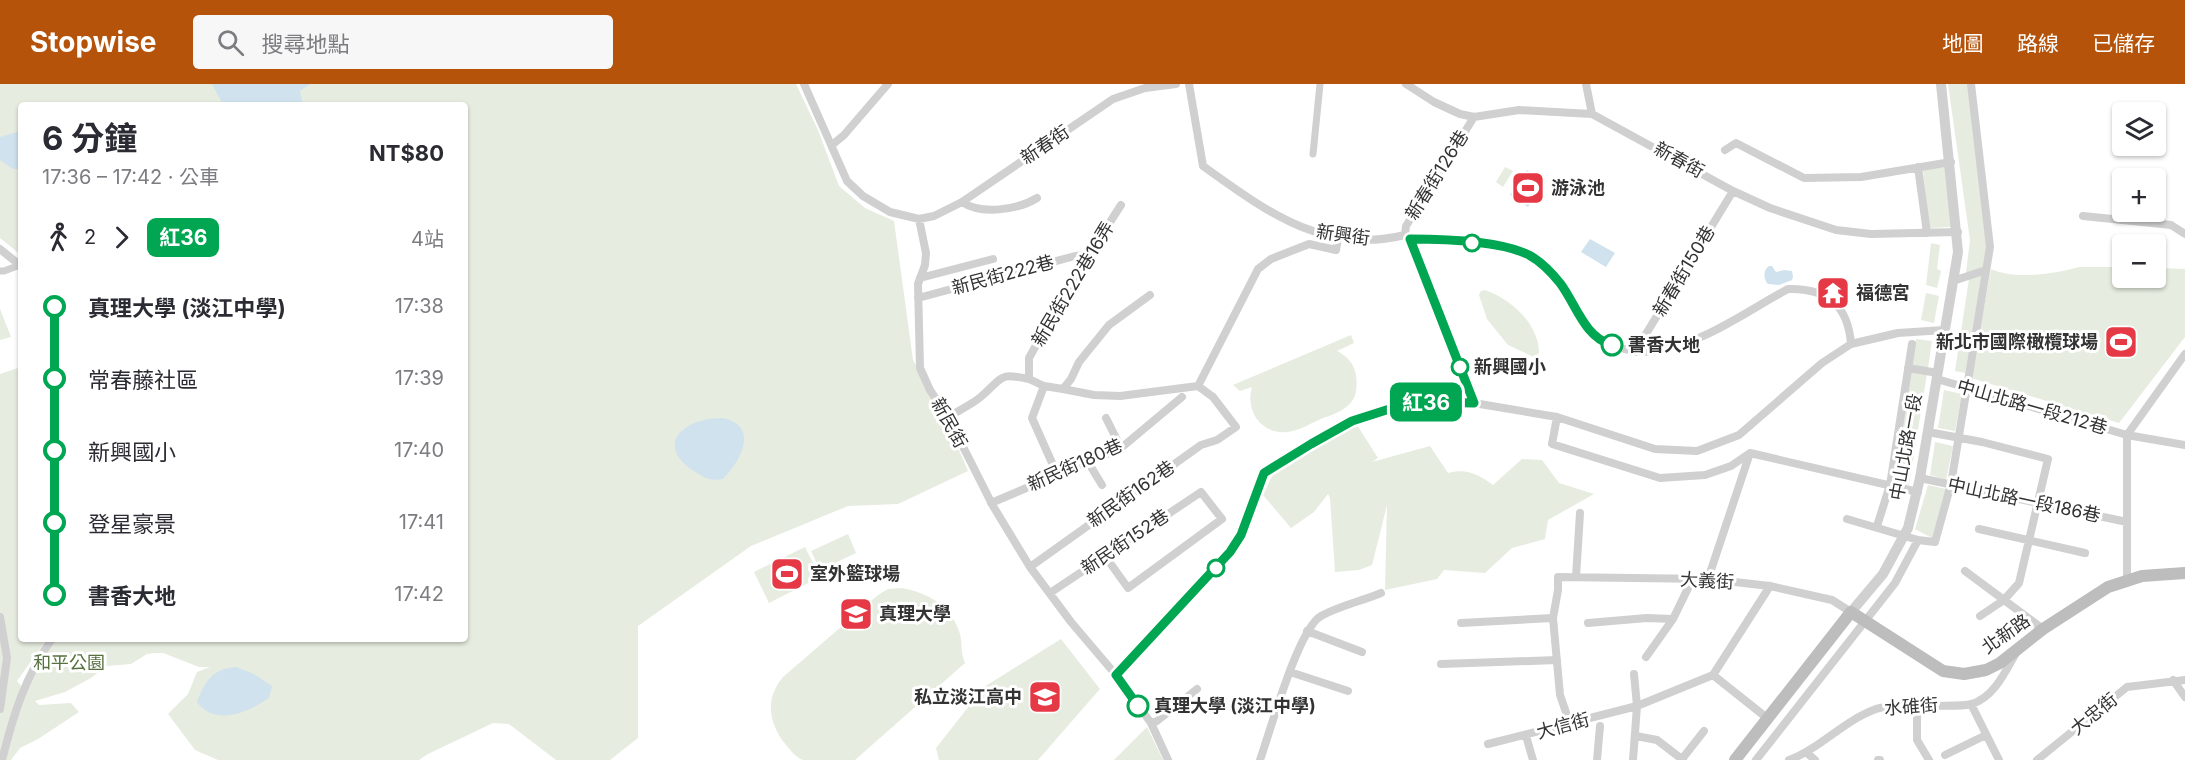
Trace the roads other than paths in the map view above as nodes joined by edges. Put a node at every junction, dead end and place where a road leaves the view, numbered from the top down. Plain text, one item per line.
1 (804, 84) edge
2 (888, 84) edge
3 (1176, 84) edge
4 (1189, 84) edge
5 (1320, 84) edge
6 (1406, 84) edge
7 (1586, 84) edge
8 (1941, 84) edge
9 (1971, 84) edge
10 (1592, 114) junction
11 (1474, 117) junction
12 (832, 145) junction
13 (1725, 150) dead end
14 (1313, 154) dead end
15 (1951, 162) junction
16 (1918, 167) junction
17 (1733, 191) junction
18 (1037, 198) dead end
19 (962, 202) junction
20 (1121, 205) dead end
21 (2083, 216) dead end
22 (920, 219) junction
23 (1958, 232) junction
24 (1927, 233) junction
25 (2185, 234) edge
26 (1408, 237) junction
27 (1338, 238) junction
28 (0, 249) edge
29 (1088, 255) junction
30 (993, 259) dead end
31 (18, 264) edge
32 (18, 267) edge
33 (1986, 270) junction
34 (0, 271) edge
35 (920, 278) junction
36 (1953, 281) junction
37 (1150, 295) dead end
38 (918, 298) junction
39 (1944, 330) junction
40 (1851, 344) junction
41 (1912, 344) dead end
42 (1635, 352) junction
43 (2185, 354) edge
44 (1908, 368) junction
45 (1937, 376) junction
46 (1029, 379) junction
47 (1044, 386) junction
48 (1198, 386) junction
49 (1966, 388) junction
50 (1063, 389) junction
51 (1182, 397) dead end
52 (1474, 403) junction
53 (948, 417) junction
54 (1557, 417) junction
55 (1106, 418) dead end
56 (1928, 432) junction
57 (2127, 435) junction
58 (1958, 437) junction
59 (2185, 445) edge
60 (1121, 448) junction
61 (1750, 453) junction
62 (1088, 462) junction
63 (1058, 474) junction
64 (1920, 478) junction
65 (1951, 484) junction
66 (1102, 485) dead end
67 (1890, 485) junction
68 (1918, 492) junction
69 (991, 503) junction
70 (2037, 503) junction
71 (1580, 513) dead end
72 (1847, 519) dead end
73 (2127, 522) junction
74 (1877, 526) junction
75 (1979, 529) dead end
76 (1904, 536) junction
77 (1918, 540) junction
78 (2028, 540) junction
79 (2085, 553) dead end
80 (1105, 556) junction
81 (1030, 567) junction
82 (1965, 571) dead end
83 (2185, 573) edge
84 (1576, 577) junction
85 (1708, 579) junction
86 (1692, 580) junction
87 (2127, 580) junction
88 (1770, 586) junction
89 (1050, 592) junction
90 (1381, 593) dead end
91 (2004, 600) junction
92 (1851, 612) junction
93 (1980, 616) dead end
94 (0, 617) edge
95 (1553, 618) junction
96 (1673, 619) junction
97 (1588, 622) dead end
98 (1865, 622) junction
99 (1461, 623) dead end
100 (2043, 629) junction
101 (1307, 631) junction
102 (50, 642) edge
103 (2019, 647) junction
104 (1362, 652) dead end
105 (1646, 657) dead end
106 (1557, 660) junction
107 (1441, 663) dead end
108 (1290, 672) junction
109 (1634, 674) dead end
110 (1116, 675) junction
111 (1713, 675) junction
112 (2173, 680) junction
113 (2185, 680) edge
114 (1197, 689) dead end
115 (1348, 691) dead end
116 (2185, 697) edge
117 (1917, 704) junction
118 (1971, 704) junction
119 (1638, 706) junction
120 (0, 709) edge
121 (1767, 718) junction
122 (1151, 723) junction
123 (1570, 724) junction
124 (1600, 726) dead end
125 (1704, 731) dead end
126 (1986, 735) junction
127 (1526, 736) junction
128 (1636, 736) junction
129 (1488, 744) dead end
130 (1808, 753) junction
131 (1945, 755) dead end
132 (1683, 759) edge
133 (2, 760) edge
134 (1168, 760) edge
135 (1260, 760) edge
136 (1533, 760) edge
137 (1597, 760) edge
138 (1633, 760) edge
139 (1736, 760) edge
140 (1756, 760) edge
141 (1789, 760) edge
142 (1815, 760) edge
143 (1929, 760) edge
144 (1999, 760) edge
145 (2037, 760) edge

1 - 12 street
2 - 12 street
3 - 19 street, 新春街
4 - 27 street, 新興街
5 - 14 street
6 - 11 street, 新春街
7 - 10 street
8 - 15 street, 中山北路一段
9 - 33 street
10 - 11 street, 新春街
10 - 17 street, 新春街
11 - 26 street, 新春街126巷
12 - 22 street
13 - 16 street
15 - 16 street
15 - 23 street, 中山北路一段
16 - 24 street
17 - 24 street, 新春街
17 - 42 street, 新春街150巷
18 - 19 street
19 - 22 street, 新春街
20 - 29 street, 新民街222巷16弄
21 - 25 street
22 - 35 street, 新民街
23 - 24 street, 新春街
23 - 36 street, 中山北路一段
26 - 27 street, 新興街
26 - 42 street, 新興街
26 - 52 street
27 - 48 street
28 - 31 street
29 - 38 street, 新民街222巷
29 - 46 street, 新民街222巷16弄
30 - 35 street
32 - 34 street
33 - 36 street
33 - 49 street
35 - 38 street, 新民街
36 - 39 street, 中山北路一段
37 - 50 street
38 - 53 street, 新民街
39 - 40 street
39 - 45 street, 中山北路一段
40 - 42 street, 新興街
40 - 54 street
41 - 44 street, 中山北路一段
43 - 57 street
44 - 45 street, 中山北路一段212巷
44 - 67 street, 中山北路一段
45 - 49 street, 中山北路一段212巷
45 - 56 street, 中山北路一段
46 - 47 street
46 - 53 street
47 - 50 street
47 - 63 street
48 - 50 street
48 - 81 street, 新民街162巷
49 - 57 street, 中山北路一段212巷
49 - 58 street
51 - 60 street, 新民街180巷
52 - 54 street
52 - 110 street
53 - 69 street, 新民街
54 - 61 street
55 - 60 street
56 - 58 street
56 - 64 street, 中山北路一段
57 - 59 street
57 - 73 street, 中山北路一段212巷
58 - 65 street
58 - 70 street
60 - 62 street, 新民街180巷
61 - 67 street
61 - 85 street
62 - 63 street, 新民街180巷
62 - 66 street
63 - 69 street, 新民街180巷
64 - 65 street, 中山北路一段186巷
64 - 68 street, 中山北路一段
65 - 70 street, 中山北路一段186巷
65 - 77 street
67 - 68 street
67 - 74 street, 中山北路一段
68 - 76 street, 中山北路一段
69 - 81 street, 新民街
70 - 73 street, 中山北路一段186巷
70 - 78 street
71 - 84 street
72 - 74 street
73 - 87 street, 中山北路一段212巷
74 - 76 street
75 - 78 street
76 - 77 street
76 - 92 street, 中山北路一段
77 - 98 street
78 - 79 street
78 - 91 street
80 - 80 street, 新民街152巷
80 - 89 street, 新民街152巷
81 - 89 street, 新民街
82 - 91 street
83 - 87 main road, 北新路
84 - 86 street, 大義街
84 - 95 street, 大義街
85 - 86 street, 大義街
85 - 88 street, 大義街
86 - 96 street
87 - 100 main road, 北新路
88 - 92 street, 大義街
88 - 111 street
89 - 110 street, 新民街
90 - 101 street
91 - 93 street
91 - 100 street
92 - 98 main road, 北新路
92 - 121 main road, 中山北路一段
94 - 120 street
95 - 99 street
95 - 106 street
96 - 97 street
96 - 105 street
98 - 103 main road, 北新路
98 - 140 street
100 - 103 main road, 北新路
101 - 104 street
101 - 108 street
102 - 133 street
103 - 118 street
106 - 107 street
106 - 123 street
108 - 115 street
108 - 135 street
109 - 119 street
110 - 122 street, 新民街
111 - 119 street, 大信街
111 - 121 street
112 - 113 street, 大忠街
112 - 116 street
112 - 145 street, 大忠街
114 - 122 street
117 - 118 street, 水碓街
117 - 130 street, 水碓街
117 - 143 street
118 - 126 street
119 - 123 street, 大信街
119 - 128 street
121 - 139 main road, 中山北路一段
122 - 134 street, 新民街
123 - 127 street, 大信街
124 - 137 street
125 - 132 street
126 - 131 street
126 - 144 street
127 - 129 street, 大信街
127 - 136 street
128 - 132 street
128 - 138 street
130 - 141 street, 水碓街
130 - 142 street

